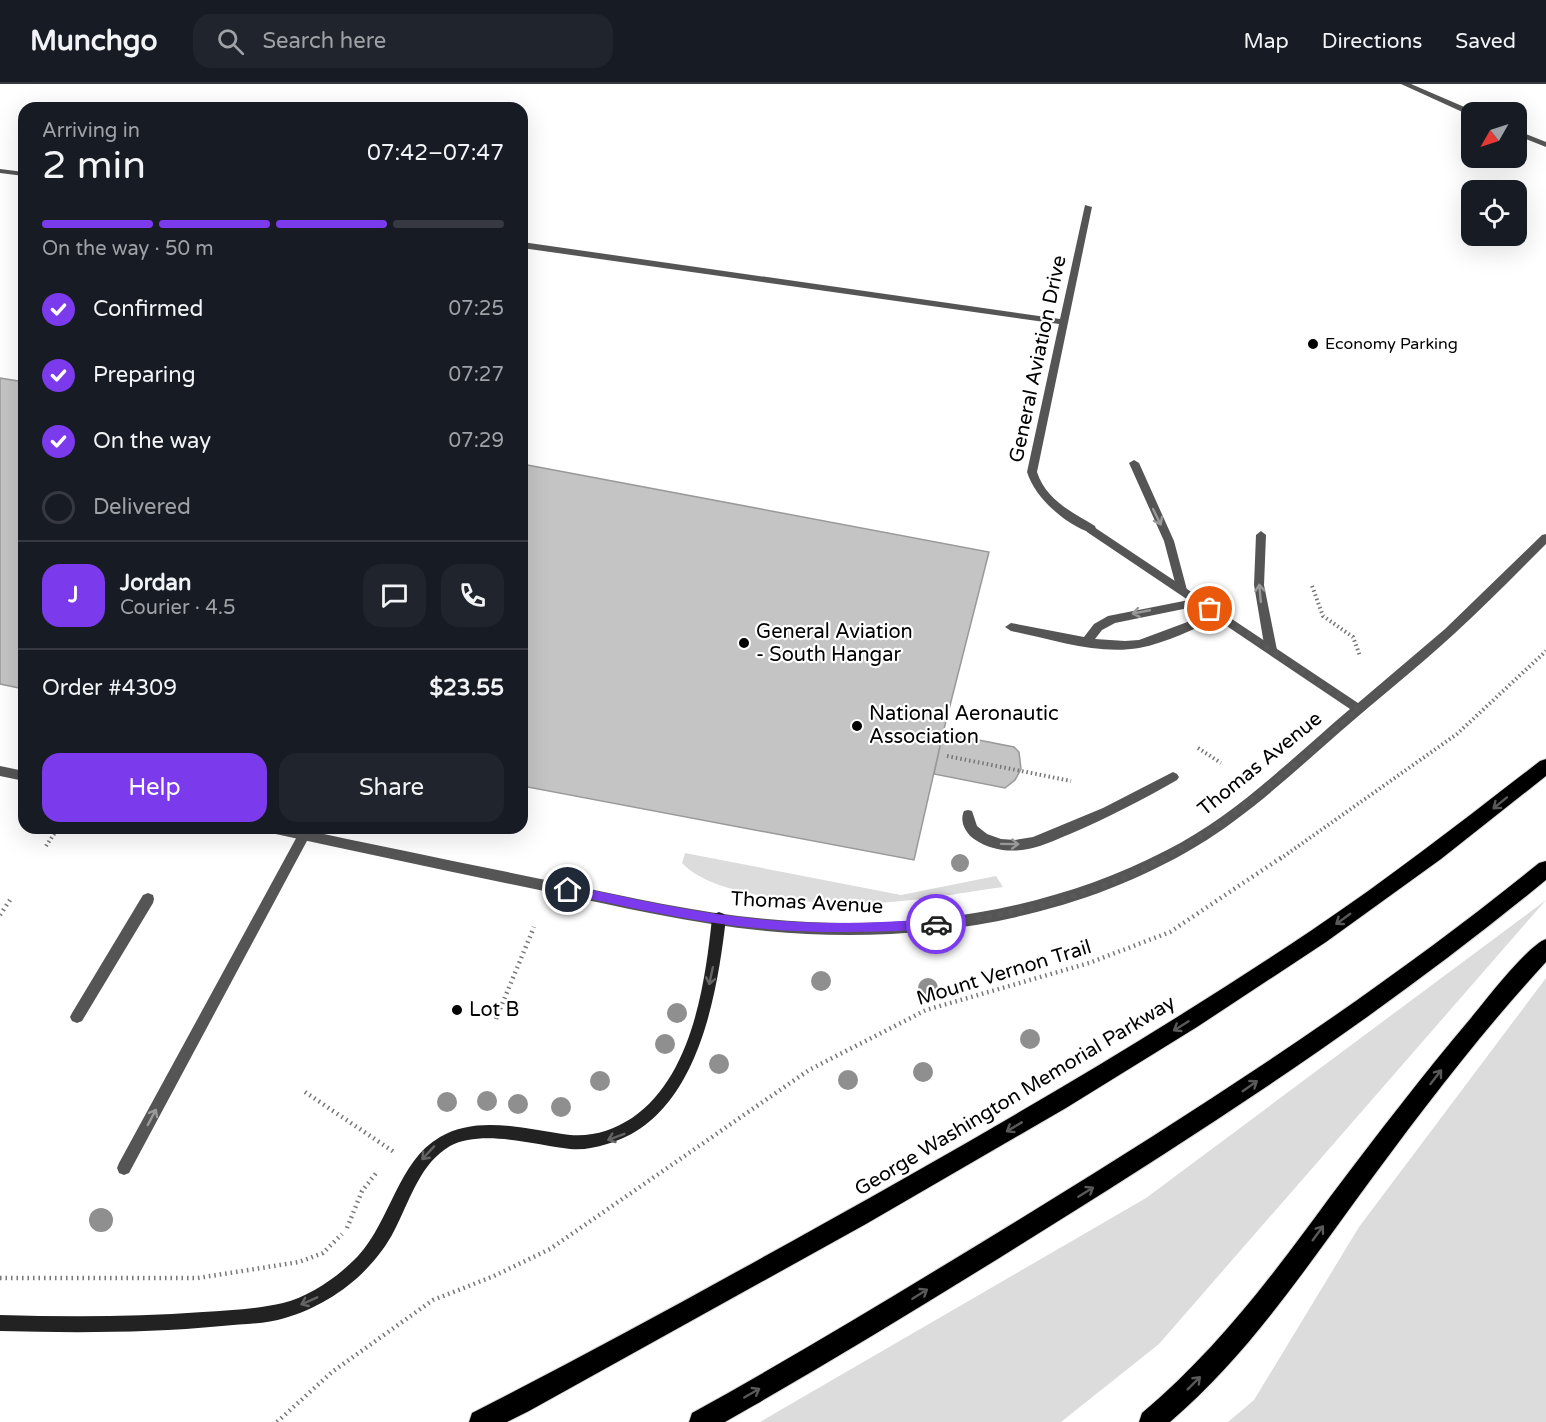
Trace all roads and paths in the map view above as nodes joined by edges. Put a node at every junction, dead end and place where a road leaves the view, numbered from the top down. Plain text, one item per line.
1 (1406, 84) edge
2 (1461, 107) edge
3 (1527, 137) edge
4 (1546, 145) edge
5 (0, 171) edge
6 (18, 173) edge
7 (1088, 207) dead end
8 (528, 246) edge
9 (1064, 322) junction
10 (1134, 463) dead end
11 (1261, 535) dead end
12 (1546, 538) edge
13 (1312, 586) dead end
14 (1182, 590) junction
15 (1199, 602) junction
16 (1217, 615) junction
17 (1011, 627) dead end
18 (1087, 641) junction
19 (1271, 650) junction
20 (1546, 651) edge
21 (1360, 656) dead end
22 (1358, 709) junction
23 (1198, 748) dead end
24 (947, 756) dead end
25 (1221, 763) dead end
26 (1546, 766) edge
27 (0, 771) edge
28 (18, 775) edge
29 (1173, 777) dead end
30 (1071, 781) dead end
31 (968, 815) dead end
32 (54, 834) edge
33 (299, 834) edge
34 (304, 835) junction
35 (46, 846) dead end
36 (1546, 869) edge
37 (12, 897) dead end
38 (148, 899) dead end
39 (0, 915) edge
40 (719, 918) junction
41 (534, 927) dead end
42 (1546, 948) edge
43 (77, 1017) dead end
44 (496, 1019) dead end
45 (305, 1092) dead end
46 (393, 1150) junction
47 (387, 1159) dead end
48 (381, 1167) dead end
49 (124, 1168) dead end
50 (416, 1168) junction
51 (0, 1278) edge
52 (0, 1323) edge
53 (277, 1422) edge
54 (481, 1422) edge
55 (701, 1422) edge
56 (1151, 1422) edge

1 - 2 street
3 - 4 street
5 - 6 street
7 - 9 street, General Aviation Drive
8 - 9 street
9 - 14 street, General Aviation Drive
10 -> 14 street
19 -> 11 street
12 - 22 street, Thomas Avenue
13 - 21 path
14 - 15 street, General Aviation Drive
15 - 16 street, General Aviation Drive
15 -> 18 street
16 - 18 street
16 - 19 street, General Aviation Drive
17 - 18 street
19 - 22 street, General Aviation Drive
20 - 53 path, Mount Vernon Trail
22 - 40 street, Thomas Avenue
23 - 25 path
24 - 30 path
26 -> 54 highway, George Washington Memorial Parkway
27 - 28 street
31 -> 29 street
32 - 35 path
33 - 34 street, Thomas Avenue
34 - 40 street, Thomas Avenue
49 -> 34 street
55 -> 36 highway
37 - 39 path
38 - 43 street
40 -> 50 main road
41 - 44 path
56 -> 42 highway
45 - 46 path
46 - 47 path
46 - 50 path
48 - 51 path
50 -> 52 main road

